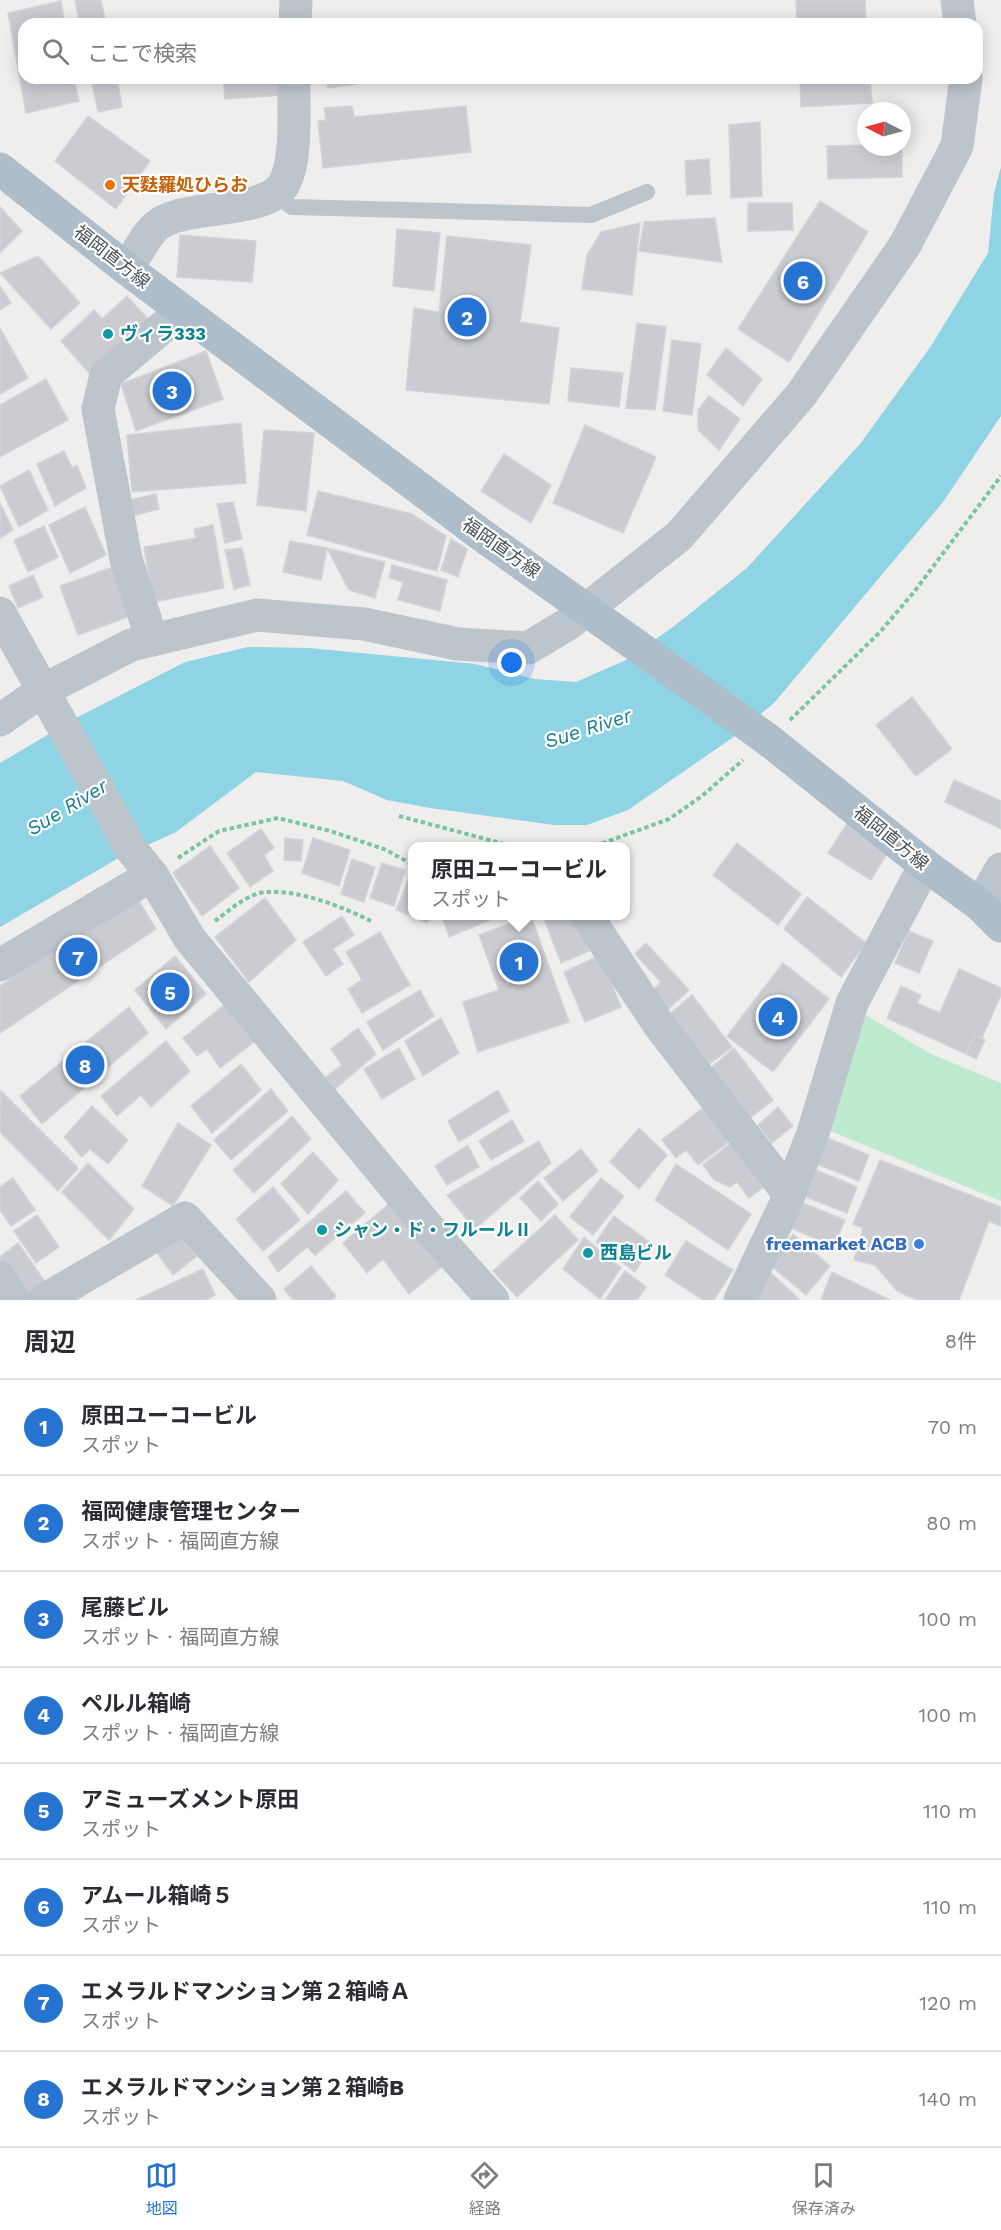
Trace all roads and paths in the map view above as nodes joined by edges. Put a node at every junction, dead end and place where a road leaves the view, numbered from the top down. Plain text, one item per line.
1 (296, 0) edge
2 (957, 0) edge
3 (295, 18) edge
4 (959, 18) edge
5 (294, 84) edge
6 (965, 84) edge
7 (0, 169) edge
8 (647, 192) dead end
9 (273, 193) junction
10 (127, 269) junction
11 (182, 311) junction
12 (1001, 476) edge
13 (0, 613) edge
14 (597, 617) junction
15 (152, 640) junction
16 (42, 692) junction
17 (0, 720) edge
18 (767, 738) junction
19 (399, 816) dead end
20 (497, 842) edge
21 (606, 842) edge
22 (408, 862) edge
23 (925, 865) junction
24 (1001, 869) edge
25 (152, 874) junction
26 (990, 916) edge
27 (590, 920) edge
28 (371, 921) dead end
29 (190, 939) junction
30 (0, 965) edge
31 (789, 1194) junction
32 (0, 1278) edge
33 (14, 1300) edge
34 (44, 1300) edge
35 (260, 1300) edge
36 (493, 1300) edge
37 (740, 1300) edge

1 - 3 street
2 - 4 street
5 - 9 street
6 - 14 street
7 - 10 main road, 福岡直方線
8 - 9 lane
9 - 10 street
10 - 11 main road, 福岡直方線
11 - 14 main road, 福岡直方線
11 - 15 street
12 - 18 path
13 - 16 street
14 - 15 street
14 - 18 main road, 福岡直方線
15 - 16 street
16 - 17 street
16 - 25 street
18 - 21 path
18 - 23 main road, 福岡直方線
19 - 20 path
22 - 25 path
23 - 26 main road, 福岡直方線
23 - 31 street
24 - 26 street
25 - 29 street
25 - 30 street
27 - 31 street
28 - 29 path
29 - 36 street
31 - 37 street
32 - 33 street
34 - 35 street

